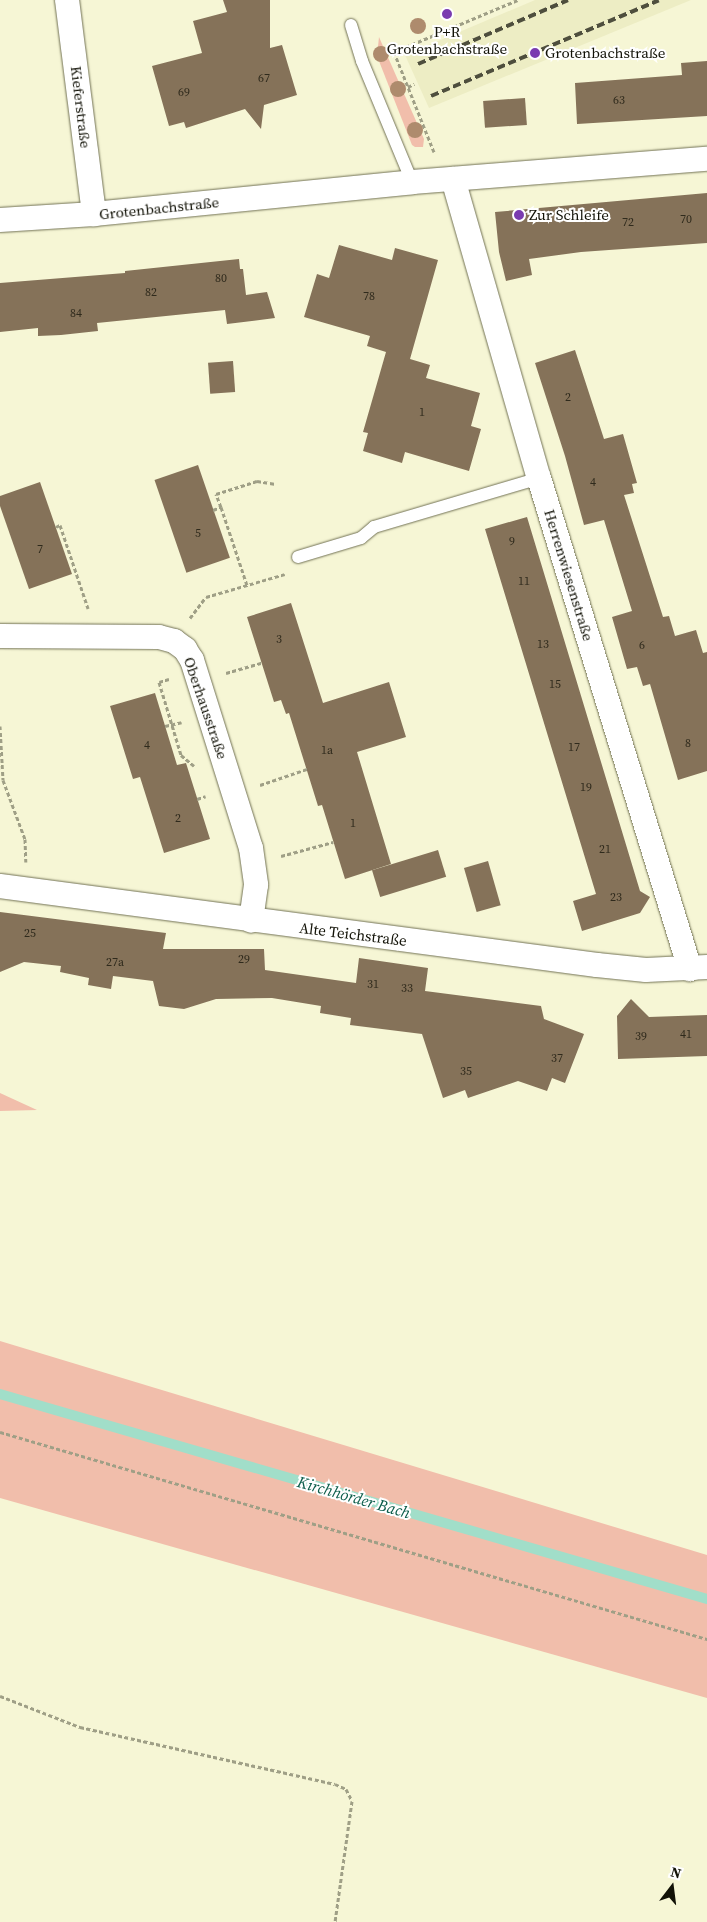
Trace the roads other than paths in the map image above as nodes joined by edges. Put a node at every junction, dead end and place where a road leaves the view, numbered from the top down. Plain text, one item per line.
1 (67, 0) edge
2 (351, 25) dead end
3 (707, 159) edge
4 (453, 180) junction
5 (412, 182) junction
6 (94, 214) junction
7 (0, 220) edge
8 (539, 478) junction
9 (298, 557) road end
10 (0, 636) edge
11 (0, 886) edge
12 (250, 921) junction
13 (699, 968) edge

1 - 6 street, Kieferstraße
2 - 5 lane
3 - 4 street, Grotenbachstraße
4 - 5 street, Grotenbachstraße
4 - 8 street, Herrenwiesenstraße
5 - 6 street, Grotenbachstraße
6 - 7 street, Grotenbachstraße
8 - 9 lane
8 - 13 street, Herrenwiesenstraße
10 - 12 street, Oberhausstraße
11 - 12 street, Alte Teichstraße
12 - 13 street, Alte Teichstraße

